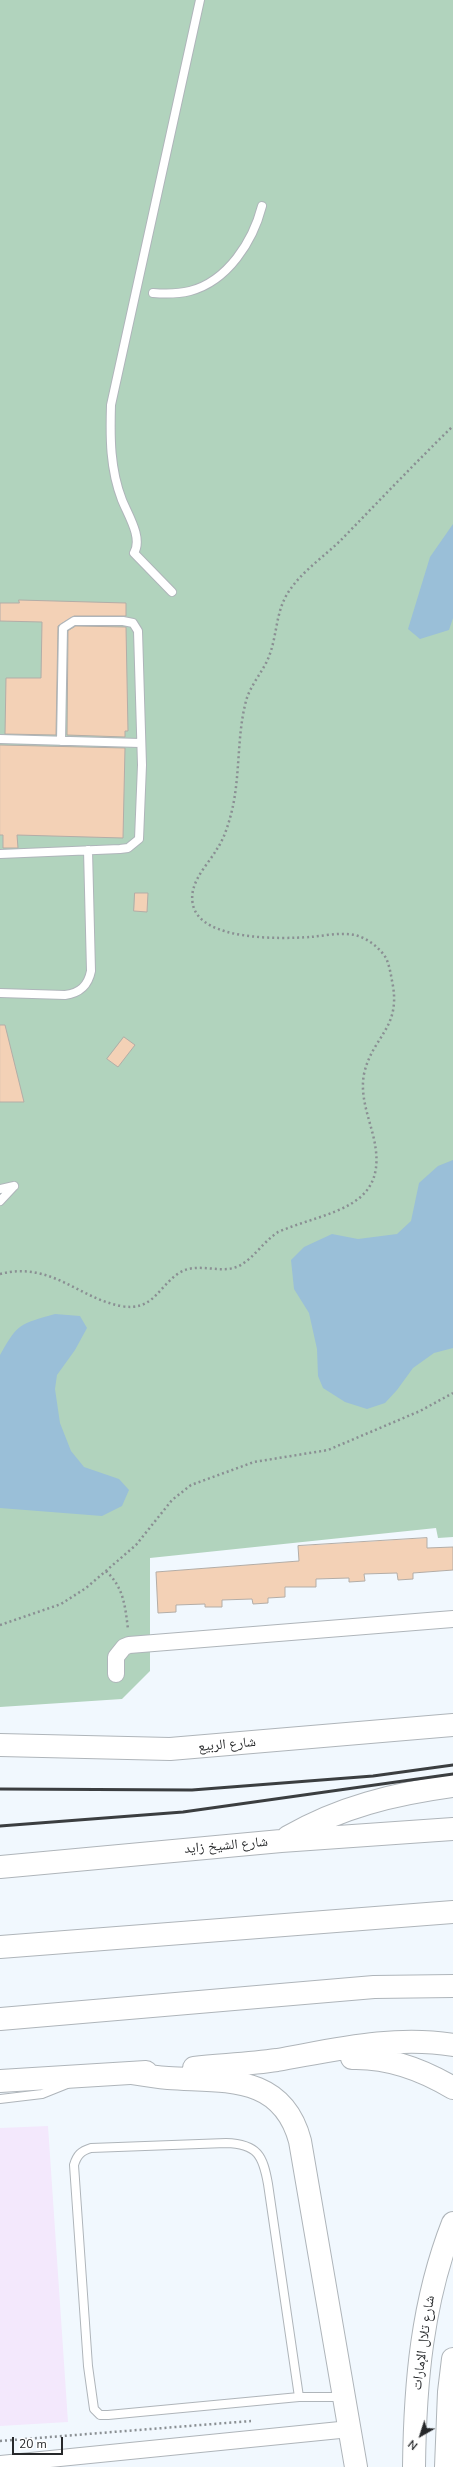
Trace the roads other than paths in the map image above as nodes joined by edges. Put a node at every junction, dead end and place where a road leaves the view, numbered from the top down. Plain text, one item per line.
1 (200, 0) edge
2 (262, 206) dead end
3 (153, 293) dead end
4 (172, 592) dead end
5 (0, 740) edge
6 (61, 741) junction
7 (140, 743) junction
8 (88, 850) junction
9 (0, 854) edge
10 (0, 993) edge
11 (0, 1189) edge
12 (0, 1201) edge
13 (453, 1619) edge
14 (116, 1674) dead end
15 (453, 1725) edge
16 (0, 1745) edge
17 (453, 1786) edge
18 (453, 1829) edge
19 (281, 1841) junction
20 (0, 1867) edge
21 (453, 1912) edge
22 (0, 1947) edge
23 (453, 1972) edge
24 (453, 1986) edge
25 (374, 1987) junction
26 (0, 2019) edge
27 (453, 2045) edge
28 (293, 2056) junction
29 (131, 2073) junction
30 (77, 2076) junction
31 (0, 2081) edge
32 (453, 2088) edge
33 (0, 2099) edge
34 (453, 2223) edge
35 (453, 2359) edge
36 (299, 2397) junction
37 (344, 2397) junction
38 (350, 2429) junction
39 (0, 2464) edge
40 (356, 2467) edge
41 (414, 2467) edge
42 (446, 2467) edge

1 - 4 lane
2 - 3 lane
5 - 6 lane
6 - 7 lane
6 - 7 lane
7 - 8 lane
8 - 9 lane
8 - 10 lane
11 - 12 lane
13 - 14 street
15 - 16 main road, شارع الربيع
17 - 19 main road
18 - 19 main road, شارع الشيخ زايد
19 - 20 main road, شارع الشيخ زايد
21 - 22 main road
23 - 25 main road
24 - 25 main road
25 - 26 main road
27 - 28 main road
28 - 29 main road
28 - 32 main road
29 - 30 main road
29 - 37 main road
30 - 31 main road
30 - 33 lane
34 - 41 main road, شارع تلال الإمارات
35 - 42 main road
36 - 36 lane
36 - 37 lane
37 - 38 main road
38 - 39 street
38 - 40 main road

